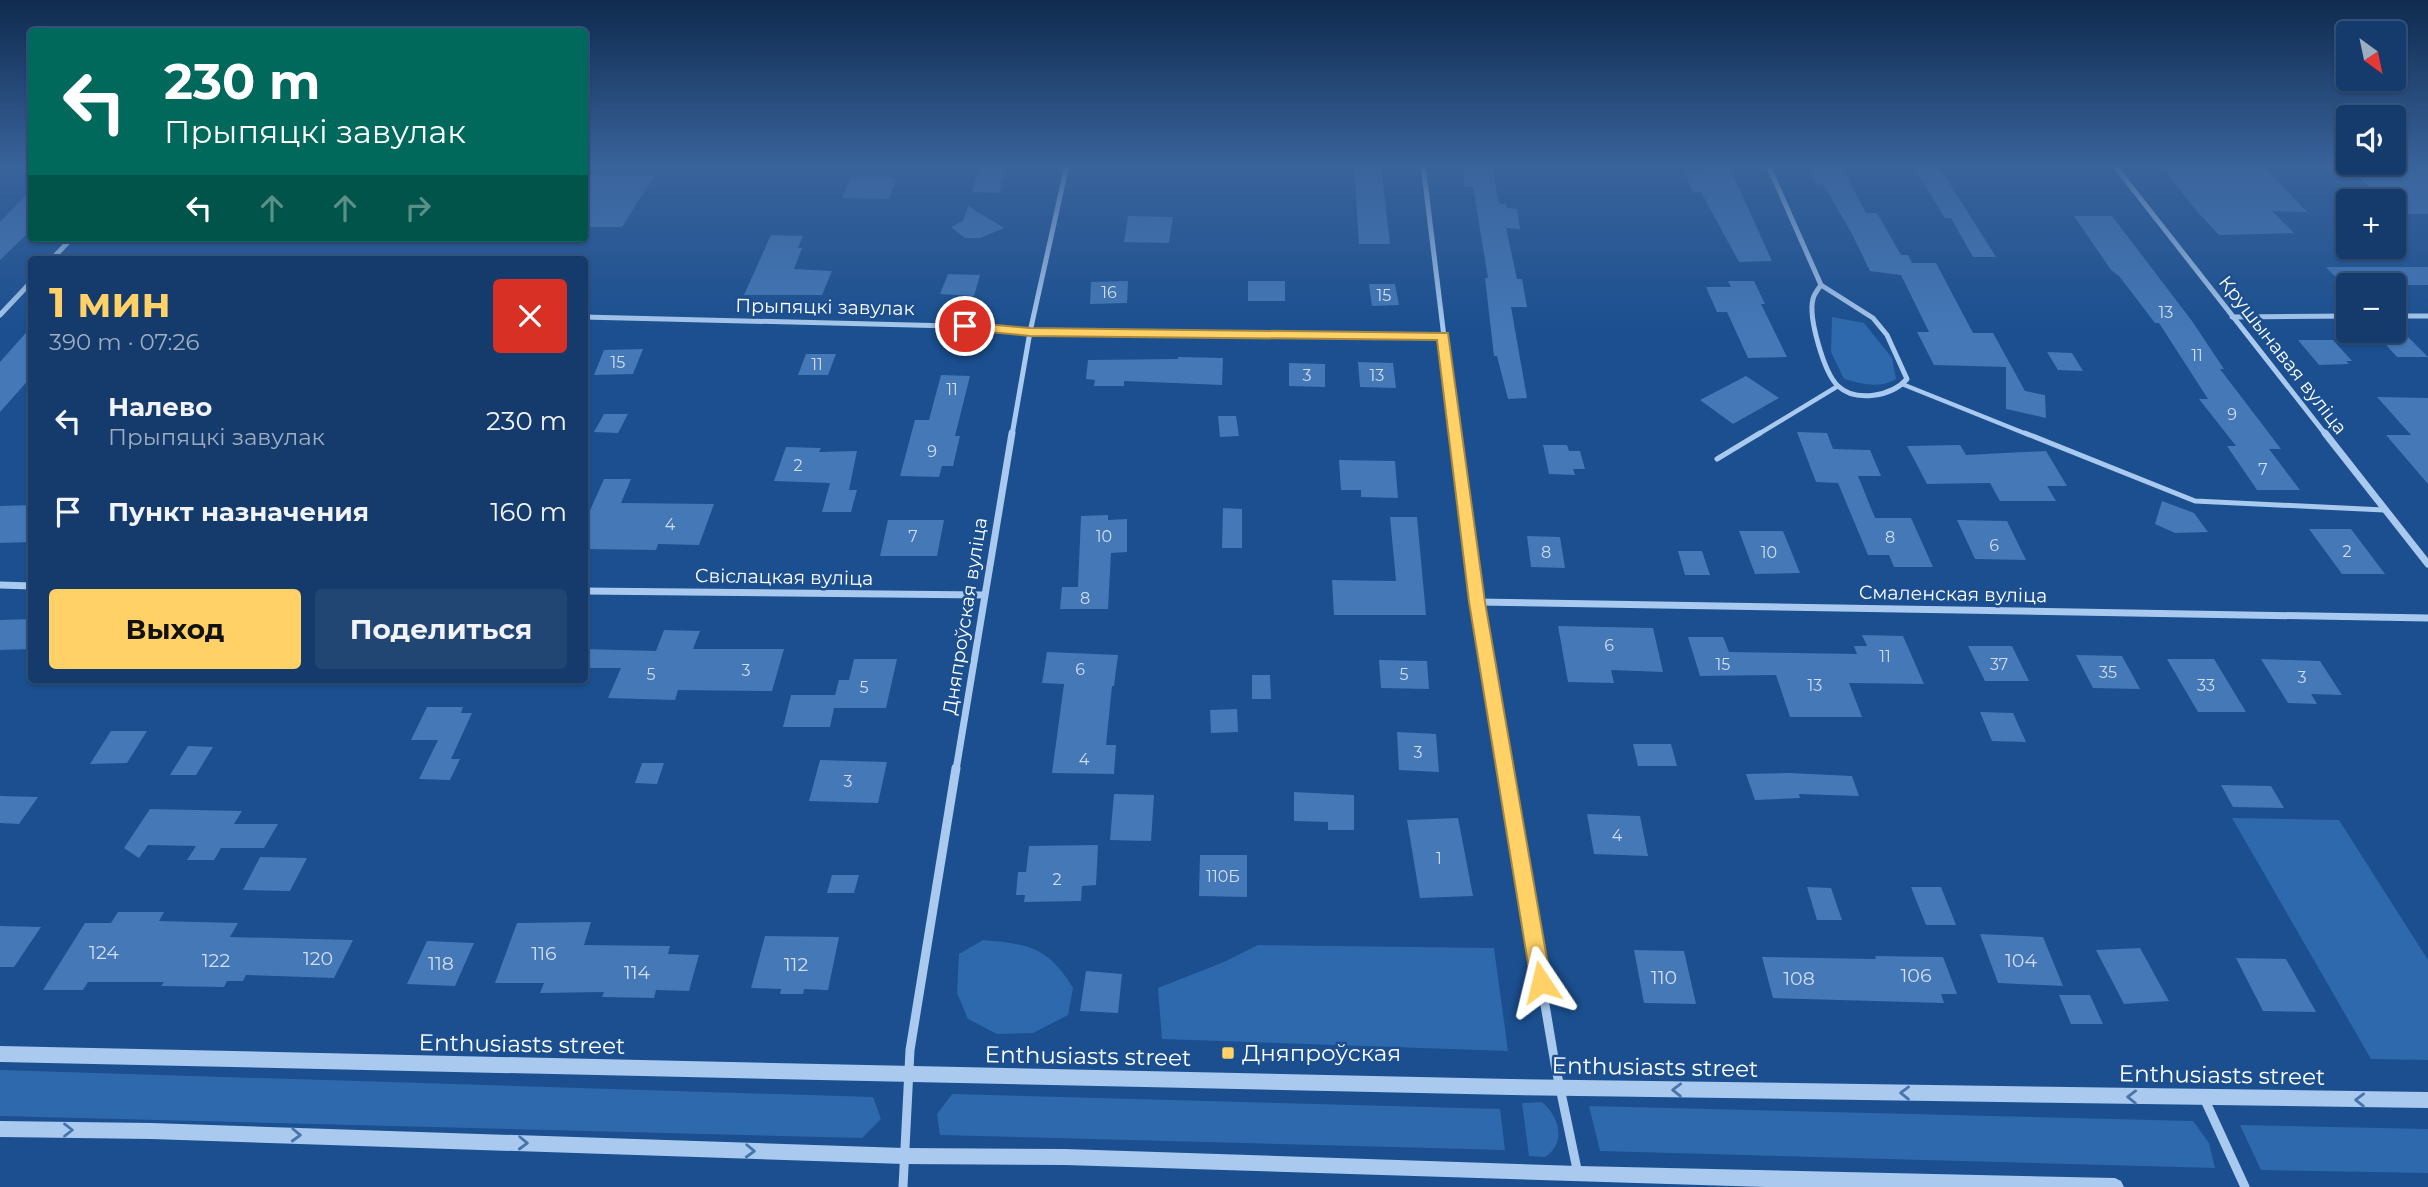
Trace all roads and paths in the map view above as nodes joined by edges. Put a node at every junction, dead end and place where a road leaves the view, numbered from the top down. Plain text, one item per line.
1 (1055, 220) edge
2 (1429, 220) edge
3 (1792, 220) edge
4 (2157, 220) edge
5 (68, 242) edge
6 (55, 256) edge
7 (28, 285) edge
8 (1821, 285) junction
9 (0, 315) edge
10 (2336, 316) edge
11 (2406, 316) edge
12 (2428, 316) edge
13 (588, 317) edge
14 (2232, 317) junction
15 (1030, 332) junction
16 (1443, 336) junction
17 (1902, 384) junction
18 (1838, 386) junction
19 (1717, 459) dead end
20 (2385, 510) junction
21 (2428, 564) edge
22 (0, 585) edge
23 (28, 586) edge
24 (588, 591) edge
25 (984, 595) junction
26 (1477, 602) junction
27 (2428, 618) edge
28 (0, 1054) edge
29 (907, 1076) junction
30 (1559, 1088) junction
31 (2204, 1098) junction
32 (2428, 1100) edge
33 (0, 1129) edge
34 (904, 1156) junction
35 (1578, 1174) junction
36 (903, 1187) edge
37 (2115, 1187) edge
38 (2245, 1187) edge

1 - 15 street, Дняпроўская вуліца
2 - 16 street
3 - 8 street
4 - 14 street, Крушынавая вуліца
5 - 6 street
7 - 9 street
8 - 17 street
8 - 18 street
10 - 14 street
11 - 12 street
13 - 15 street, Прыпяцкі завулак
14 - 20 street, Крушынавая вуліца
15 - 16 street, Прыпяцкі завулак
15 - 25 street, Дняпроўская вуліца
16 - 26 street
17 - 18 street
17 - 20 lane
18 - 19 lane
20 - 21 street, Крушынавая вуліца
22 - 23 street
24 - 25 street, Свіслацкая вуліца
25 - 29 street, Дняпроўская вуліца
26 - 27 street, Смаленская вуліца
26 - 30 street
28 - 29 street, Enthusiasts street
29 - 30 street, Enthusiasts street
29 - 34 street, Дняпроўская вуліца
31 -> 30 street, Enthusiasts street
30 - 35 street
32 -> 31 street, Enthusiasts street
31 - 38 street
33 -> 34 street
34 - 35 street
34 - 36 street, Дняпроўская вуліца
35 - 37 street

